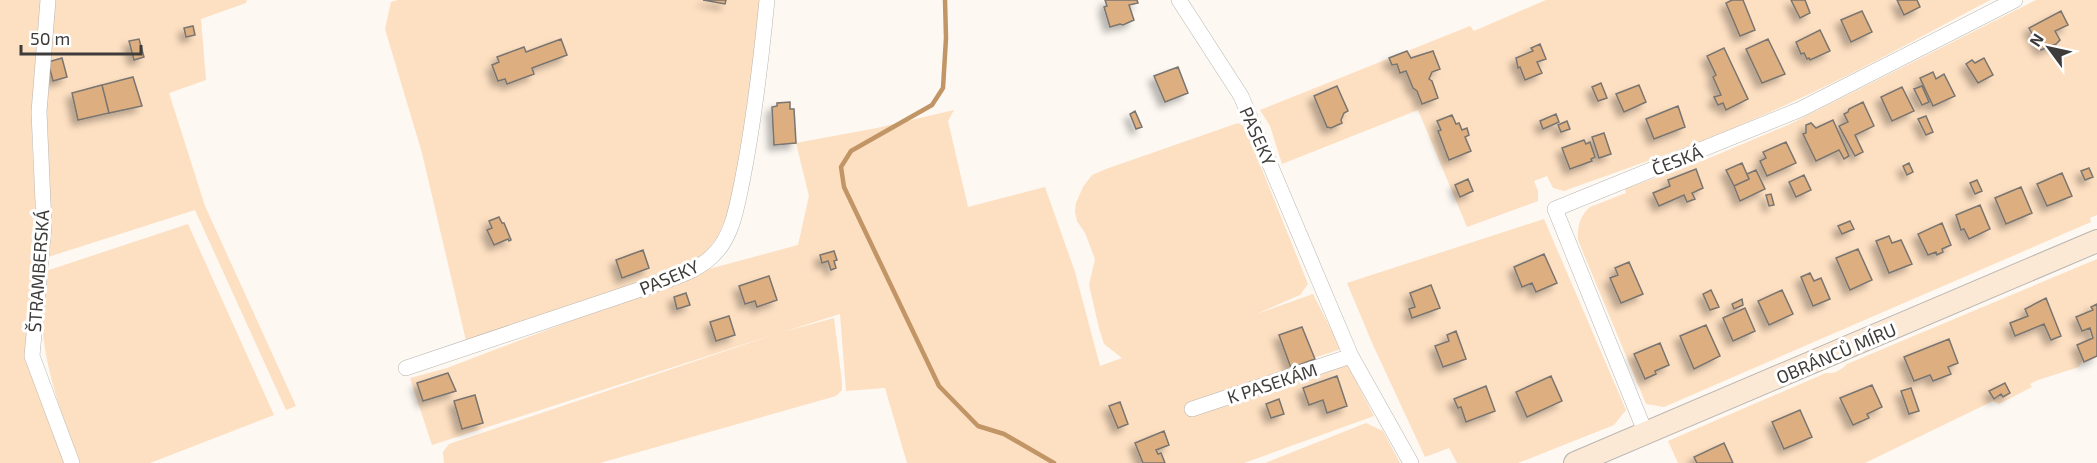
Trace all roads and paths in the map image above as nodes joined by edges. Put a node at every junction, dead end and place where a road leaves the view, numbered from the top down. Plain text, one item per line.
1 (48, 0) edge
2 (767, 0) edge
3 (1179, 0) edge
4 (2014, 0) edge
5 (2097, 241) edge
6 (1351, 356) junction
7 (406, 368) dead end
8 (1192, 409) dead end
9 (1646, 434) junction
10 (72, 463) edge
11 (1411, 463) edge
12 (1575, 463) edge

1 - 10 street, ŠTRAMBERSKÁ
2 - 7 street, PASEKY
3 - 6 street, PASEKY
4 - 9 street, ČESKÁ
5 - 9 main road, OBRÁNCŮ MÍRU
6 - 8 street, K PASEKÁM
6 - 11 street
9 - 12 main road, OBRÁNCŮ MÍRU

